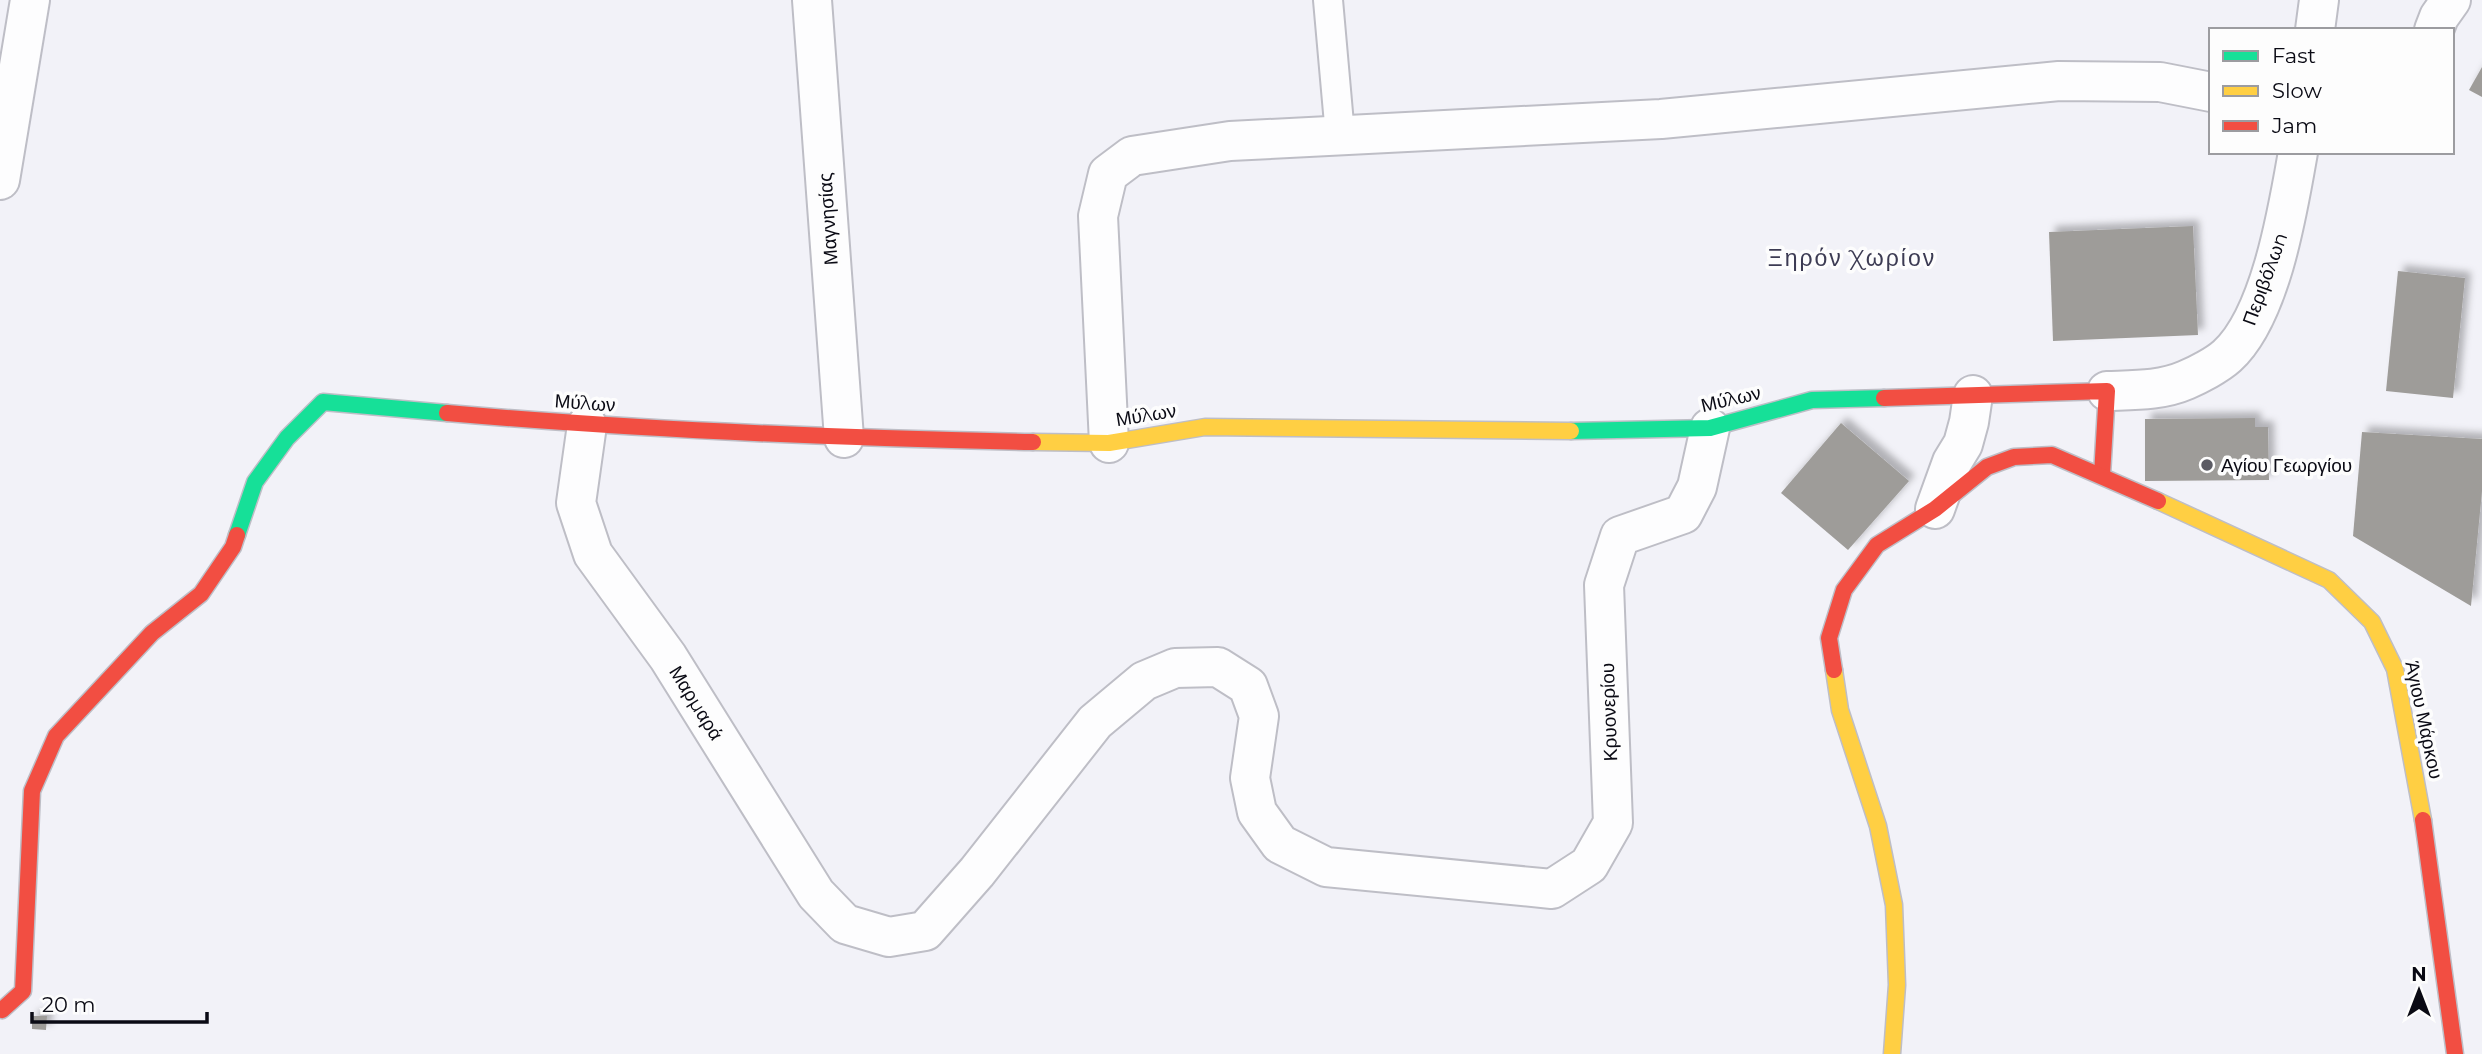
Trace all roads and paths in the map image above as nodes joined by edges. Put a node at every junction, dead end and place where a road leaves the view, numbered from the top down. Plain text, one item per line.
1 (30, 0) edge
2 (812, 0) edge
3 (1328, 0) edge
4 (2319, 0) edge
5 (2451, 0) edge
6 (2315, 28) edge
7 (2435, 28) edge
8 (2209, 92) edge
9 (1340, 135) junction
10 (2298, 154) edge
11 (0, 180) edge
12 (2107, 391) junction
13 (1973, 395) junction
14 (587, 425) junction
15 (1710, 428) junction
16 (844, 438) junction
17 (1109, 443) junction
18 (2102, 475) junction
19 (1935, 509) junction
20 (1421, 876) joint
21 (0, 1009) edge
22 (1892, 1054) edge
23 (2455, 1054) edge

1 - 11 street
2 - 16 street, Μαγνησίας
3 - 9 lane
4 - 6 street
5 - 7 street
8 - 9 street
9 - 17 street
10 - 12 street, Περιβόλωn
12 - 13 street, Μύλων
12 - 18 street
13 - 15 street, Μύλων
13 - 19 street
14 - 16 street, Μύλων
14 - 20 street, Μαρμαρά
14 - 21 street, Μύλων
15 - 17 street, Μύλων
15 - 20 street, Κρυονερίου
16 - 17 street, Μύλων
18 - 19 street, Άγιου Μάρκου
18 - 23 street, Άγιου Μάρκου
19 - 22 street, Άγιου Μάρκου

